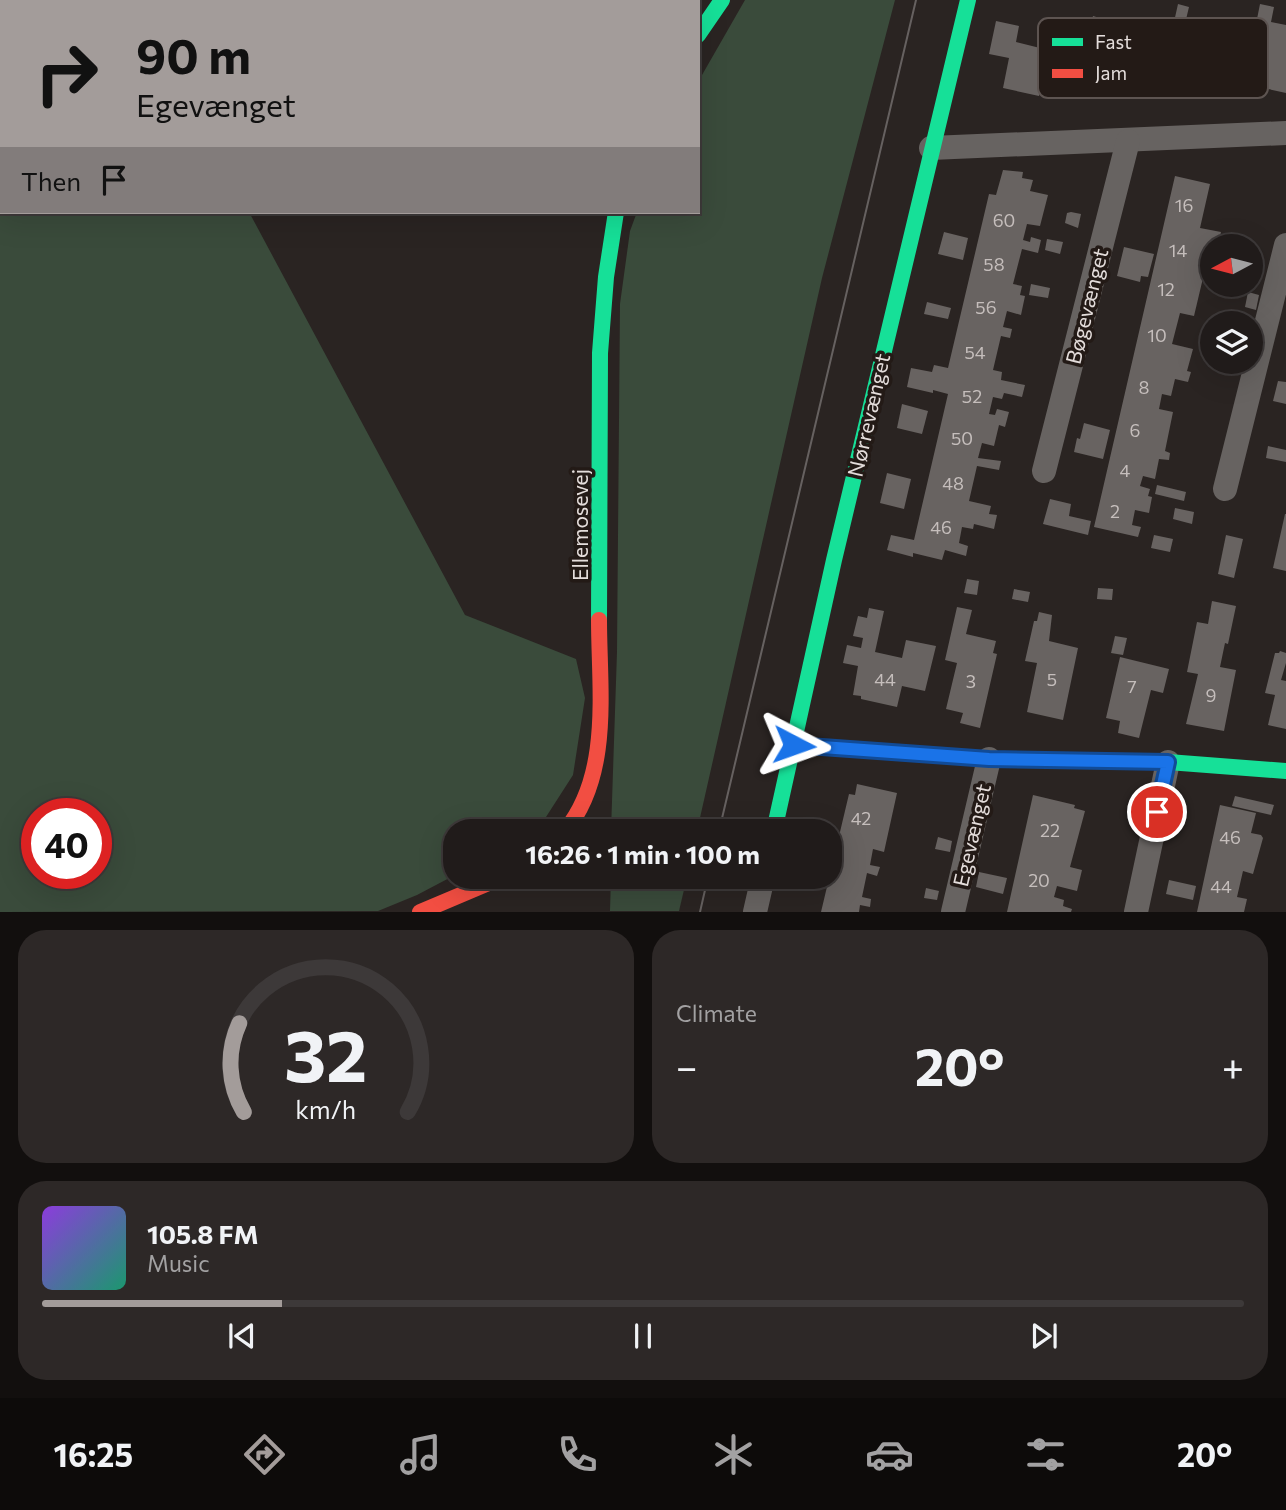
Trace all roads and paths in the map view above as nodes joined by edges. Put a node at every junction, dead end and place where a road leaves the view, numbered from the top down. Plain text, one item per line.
1 (722, 0) edge
2 (968, 0) edge
3 (700, 32) edge
4 (1286, 133) edge
5 (1128, 141) junction
6 (931, 148) junction
7 (616, 214) edge
8 (1286, 244) edge
9 (1044, 471) dead end
10 (1225, 489) dead end
11 (794, 745) junction
12 (989, 759) junction
13 (1168, 762) junction
14 (1286, 771) edge
15 (575, 819) edge
16 (777, 819) edge
17 (475, 889) edge
18 (760, 889) edge
19 (420, 912) edge
20 (755, 912) edge
21 (953, 912) edge
22 (1136, 912) edge

1 - 3 street
2 - 6 street, Nørrevænget
4 - 5 street
5 - 6 street
5 - 9 street, Bøgevænget
6 - 11 street, Nørrevænget
7 - 15 street, Ellemosevej
8 - 10 street
11 - 12 street, Egevænget
11 - 16 street, Nørrevænget
12 - 13 street, Egevænget
12 - 21 street, Egevænget
13 - 14 street, Egevænget
13 - 22 street
17 - 19 street
18 - 20 street

